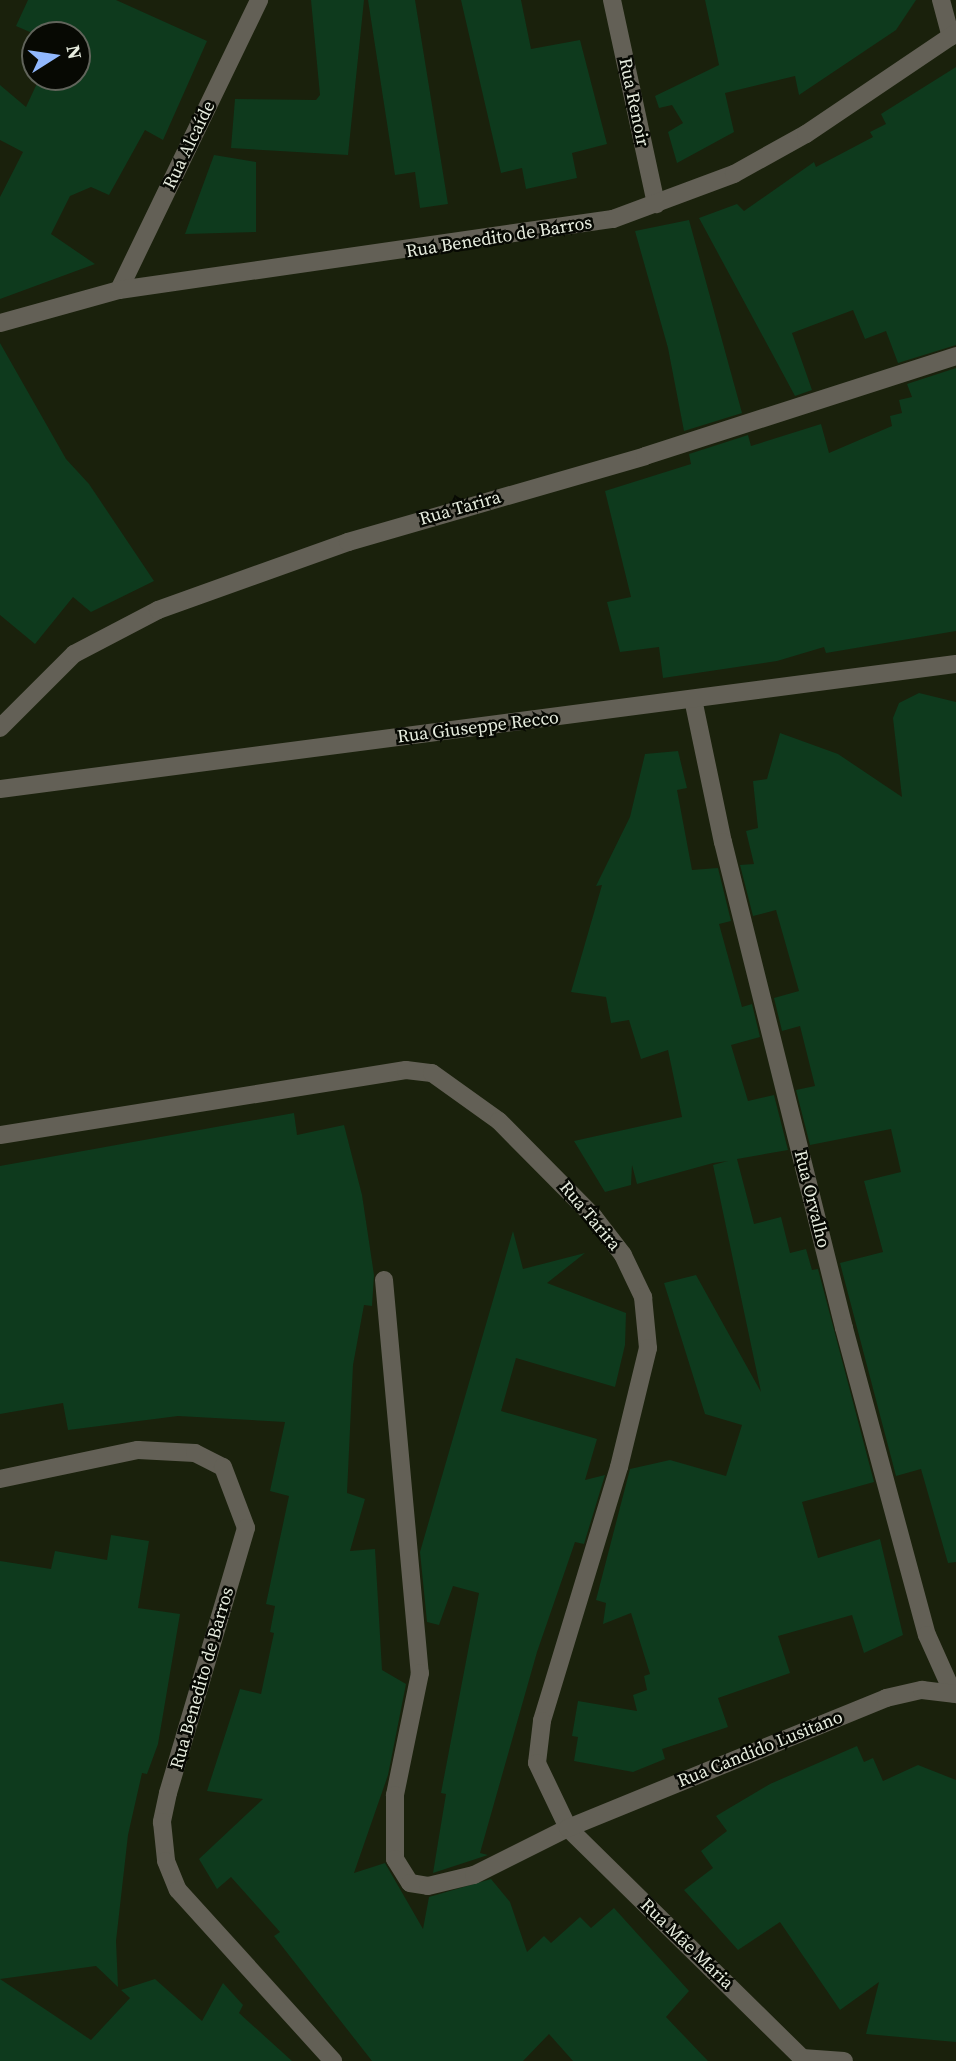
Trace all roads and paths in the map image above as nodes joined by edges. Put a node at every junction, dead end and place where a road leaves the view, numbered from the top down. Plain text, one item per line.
1 (259, 0) edge
2 (612, 0) edge
3 (941, 0) edge
4 (953, 35) edge
5 (656, 204) junction
6 (120, 290) junction
7 (0, 323) edge
8 (956, 356) edge
9 (956, 664) edge
10 (693, 699) junction
11 (0, 728) edge
12 (0, 789) edge
13 (0, 1135) edge
14 (384, 1280) dead end
15 (0, 1479) edge
16 (955, 1693) edge
17 (568, 1828) junction
18 (804, 2059) edge
19 (332, 2061) edge
20 (844, 2061) edge

1 - 6 street, Rua Alcaíde
2 - 5 street, Rua Renoir
3 - 4 street
4 - 5 street, Rua Benedito de Barros
5 - 6 street, Rua Benedito de Barros
6 - 7 street, Rua Benedito de Barros
8 - 11 street, Rua Tarira
9 - 10 street, Rua Giuseppe Recco
10 - 12 street, Rua Giuseppe Recco
10 - 16 street, Rua Orvalho
13 - 17 street, Rua Tarira
14 - 17 street, Rua Candido Lusitano
15 - 19 street, Rua Benedito de Barros
16 - 17 street, Rua Candido Lusitano
17 - 18 street, Rua Mãe Maria
18 - 20 street

